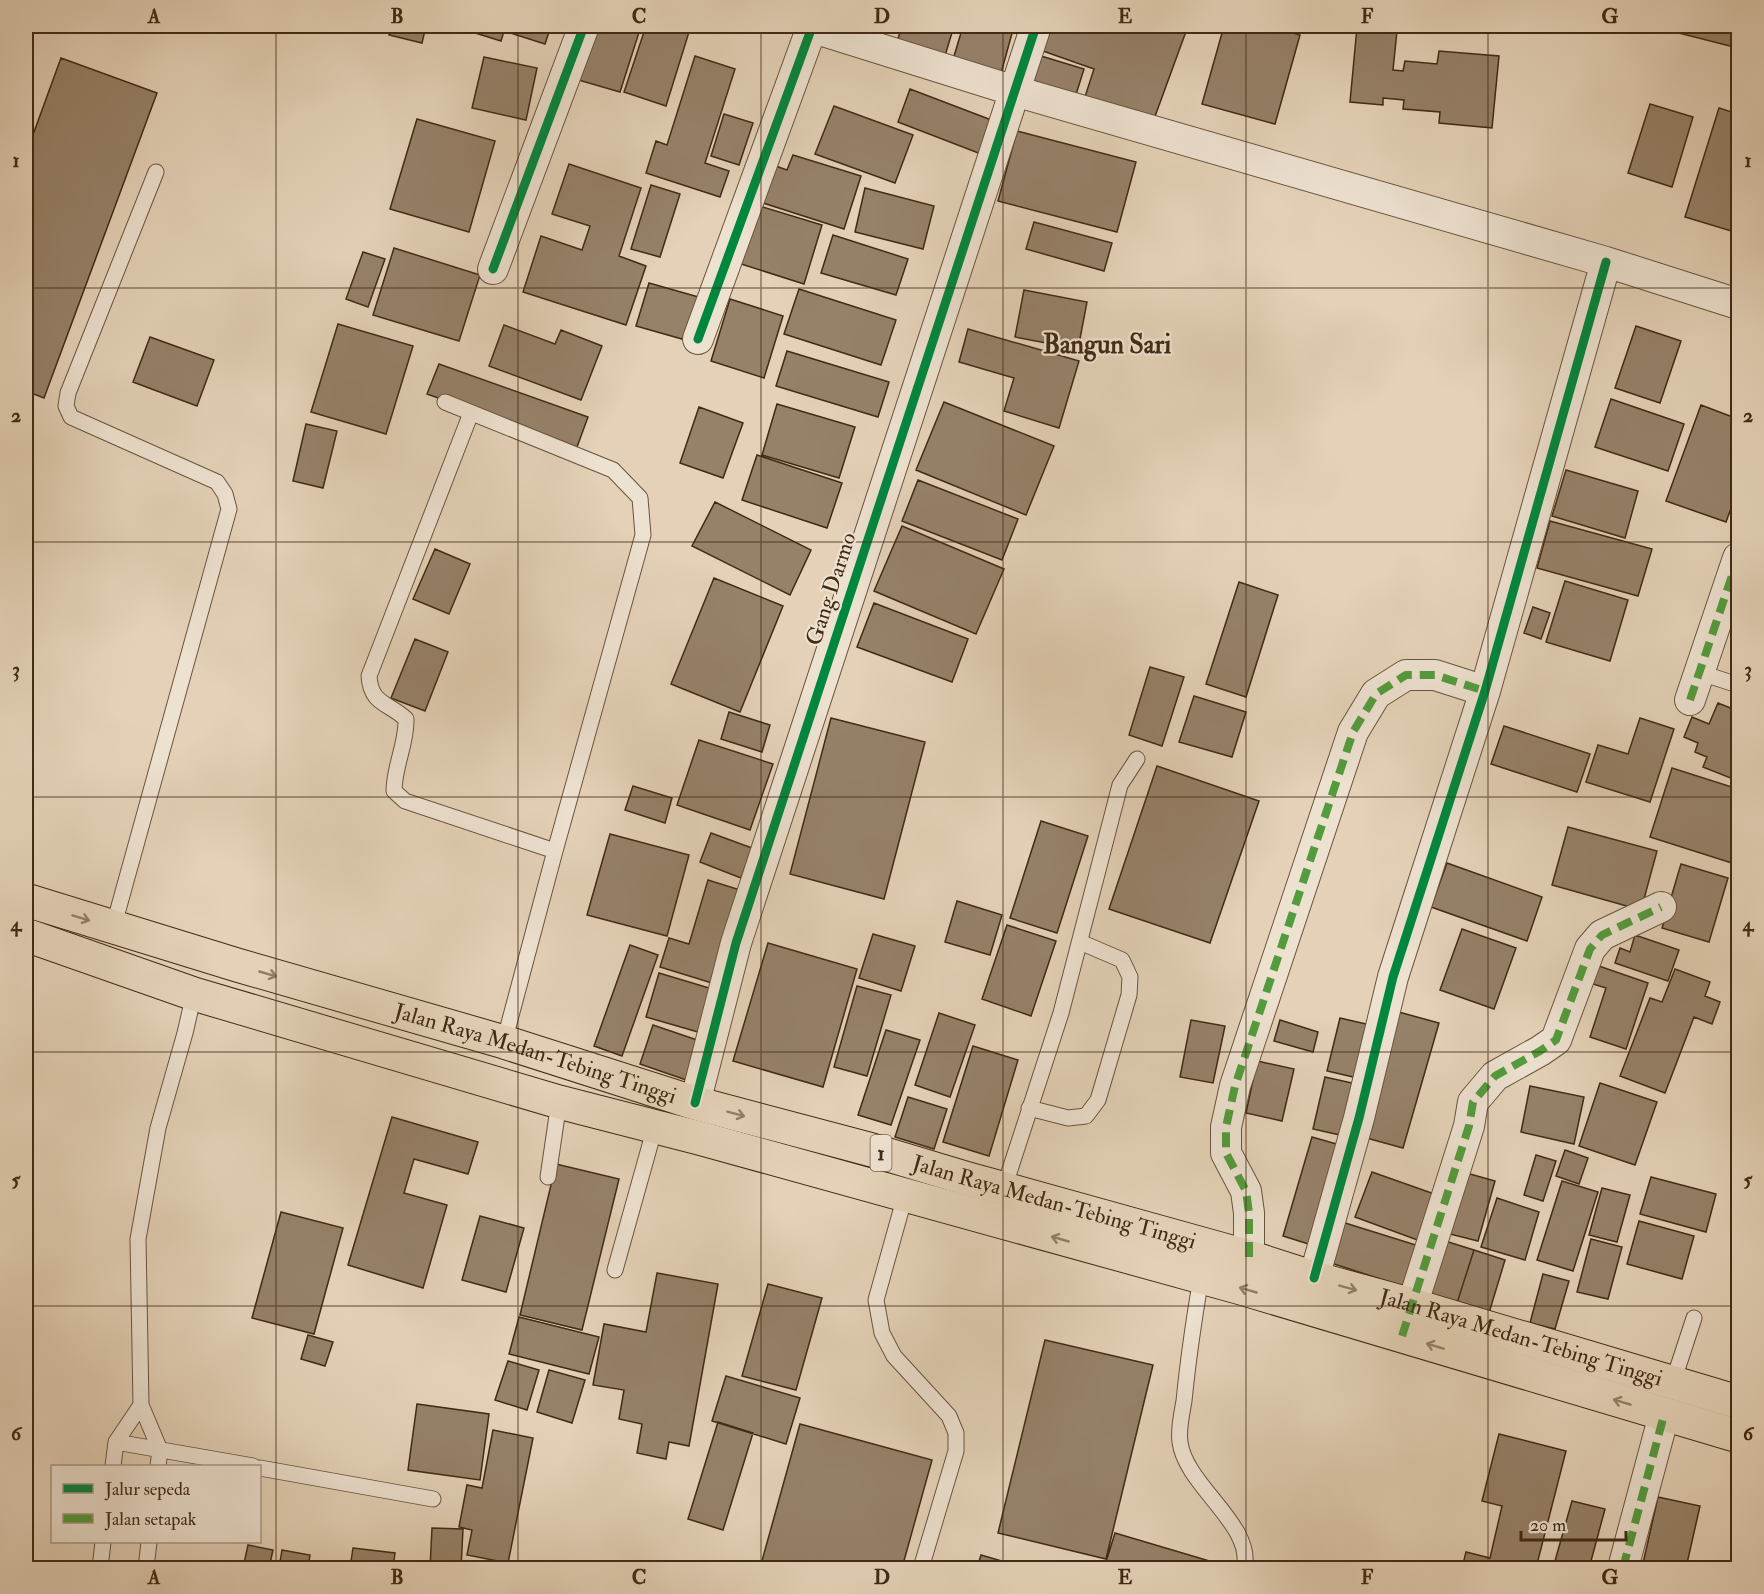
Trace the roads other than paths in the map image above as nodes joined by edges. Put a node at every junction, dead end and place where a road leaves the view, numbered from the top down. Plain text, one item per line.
1 (584, 26) edge
2 (809, 26) edge
3 (1036, 26) edge
4 (1015, 91) junction
5 (156, 172) dead end
6 (1606, 262) junction
7 (493, 269) dead end
8 (1738, 301) edge
9 (698, 339) dead end
10 (445, 402) dead end
11 (471, 413) junction
12 (1738, 558) edge
13 (1738, 685) edge
14 (1695, 686) joint
15 (1485, 692) junction
16 (1137, 759) dead end
17 (555, 851) junction
18 (26, 900) edge
19 (1661, 907) dead end
20 (113, 928) junction
21 (26, 935) edge
22 (1080, 942) junction
23 (194, 994) junction
24 (504, 1042) junction
25 (559, 1102) junction
26 (695, 1103) junction
27 (1029, 1108) junction
28 (655, 1127) junction
29 (548, 1177) dead end
30 (1004, 1188) junction
31 (905, 1196) junction
32 (1249, 1257) junction
33 (615, 1270) dead end
34 (1201, 1278) junction
35 (1314, 1278) junction
36 (1412, 1305) junction
37 (1694, 1318) dead end
38 (1402, 1336) junction
39 (1673, 1382) junction
40 (1738, 1402) edge
41 (141, 1405) junction
42 (1664, 1415) junction
43 (1738, 1436) edge
44 (116, 1442) junction
45 (160, 1450) junction
46 (113, 1465) edge
47 (158, 1465) edge
48 (243, 1465) edge
49 (261, 1468) edge
50 (433, 1499) dead end
51 (104, 1543) edge
52 (149, 1543) edge
53 (100, 1569) edge
54 (146, 1569) edge
55 (921, 1569) edge
56 (1244, 1569) edge
57 (1623, 1569) edge

1 - 7 street
2 - 4 street
2 - 9 street
3 - 4 street, Gang Darmo
4 - 6 street
4 - 26 street, Gang Darmo
5 - 20 lane
6 - 8 street
6 - 15 street
10 - 11 lane
11 - 17 lane
11 - 17 lane
12 - 14 street
13 - 14 lane
15 - 32 street
15 - 35 street
16 - 22 lane
17 - 24 lane
18 -> 20 highway, Jalan Raya Medan-Tebing Tinggi / 1
19 - 36 street
20 -> 24 highway, Jalan Raya Medan-Tebing Tinggi / 1
21 - 23 highway, Jalan Raya Medan-Tebing Tinggi / 1
22 - 27 lane
22 - 27 lane
23 - 25 highway, Jalan Raya Medan-Tebing Tinggi / 1
23 - 41 lane
24 - 26 highway, Jalan Raya Medan-Tebing Tinggi / 1
25 - 28 highway, Jalan Raya Medan-Tebing Tinggi / 1
25 - 29 lane
26 -> 30 highway, Jalan Raya Medan-Tebing Tinggi / 1
27 - 30 lane
28 - 31 highway, Jalan Raya Medan-Tebing Tinggi / 1
28 - 33 lane
30 - 32 highway, Jalan Raya Medan-Tebing Tinggi / 1
34 -> 31 highway, Jalan Raya Medan-Tebing Tinggi / 1
31 - 55 lane
32 - 35 highway, Jalan Raya Medan-Tebing Tinggi / 1
38 -> 34 highway, Jalan Raya Medan-Tebing Tinggi / 1
34 - 56 lane
35 -> 36 highway, Jalan Raya Medan-Tebing Tinggi / 1
36 - 38 street
36 - 39 highway, Jalan Raya Medan-Tebing Tinggi / 1
37 - 39 lane
42 -> 38 highway, Jalan Raya Medan-Tebing Tinggi / 1
39 - 40 highway, Jalan Raya Medan-Tebing Tinggi / 1
41 - 44 lane
41 - 45 lane
42 - 43 highway, Jalan Raya Medan-Tebing Tinggi / 1
42 - 57 street
44 - 45 lane
44 - 46 lane
45 - 47 lane
45 - 48 lane
49 - 50 lane
51 - 53 lane
52 - 54 lane

